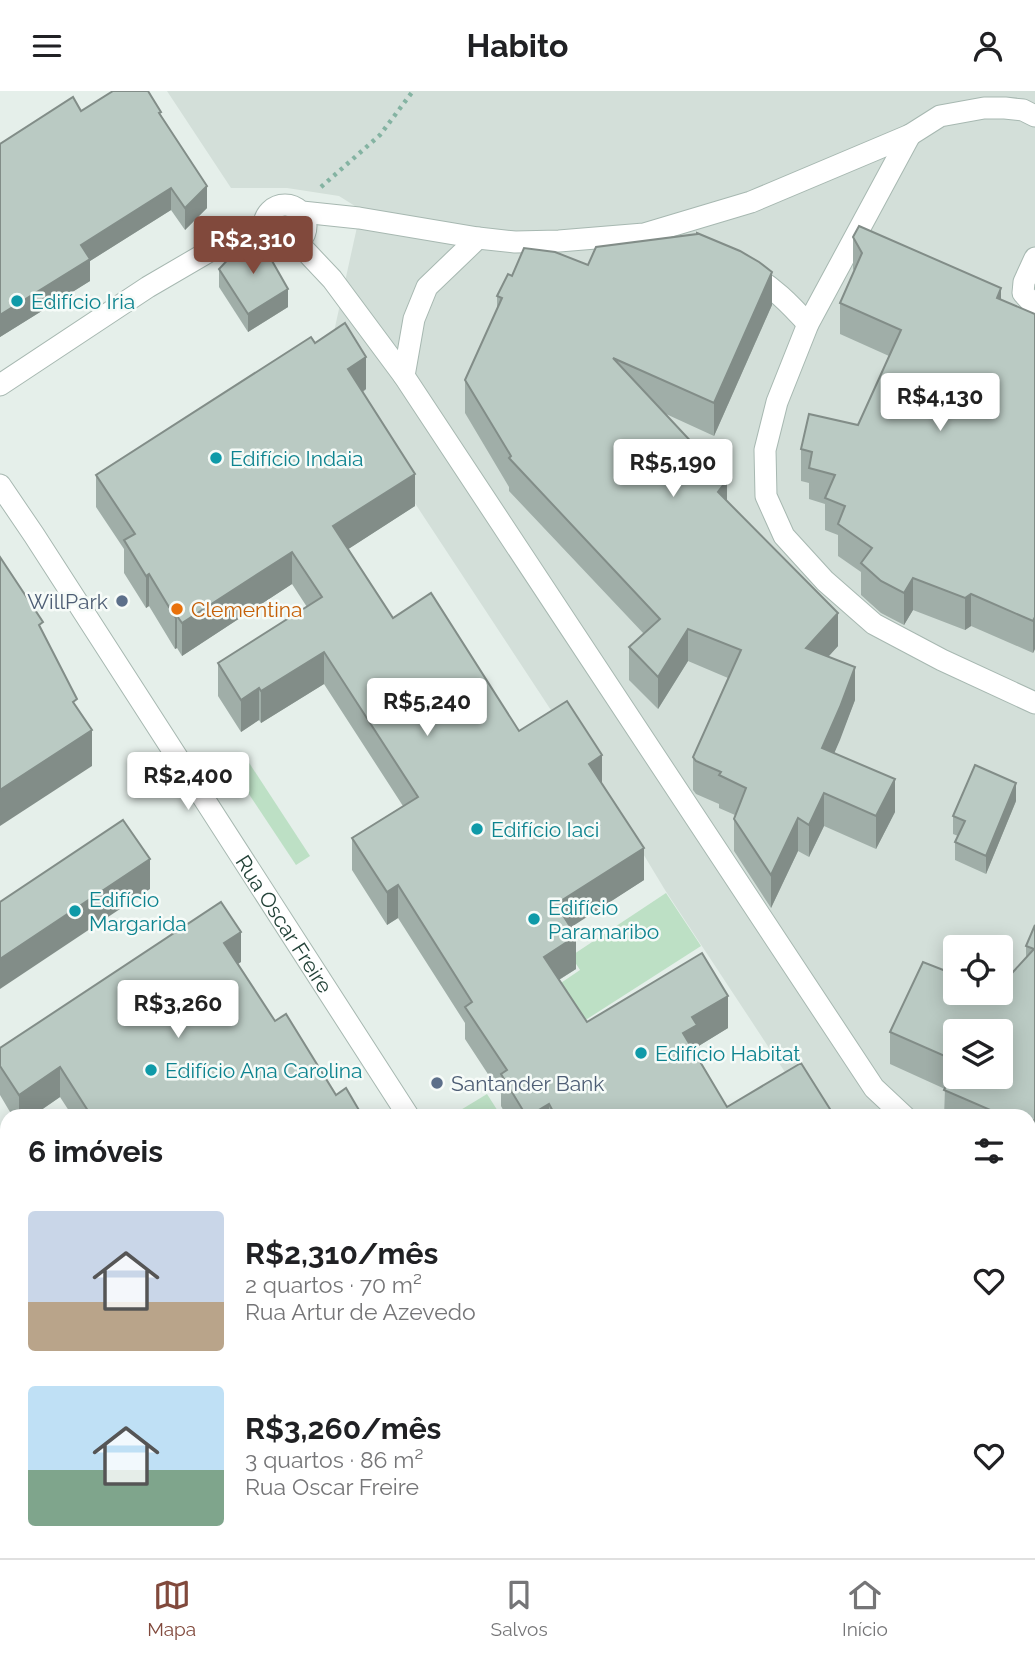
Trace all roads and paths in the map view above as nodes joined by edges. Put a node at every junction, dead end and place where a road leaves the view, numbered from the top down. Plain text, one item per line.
1 (413, 91) edge
2 (1035, 116) edge
3 (910, 135) junction
4 (299, 210) junction
5 (264, 228) junction
6 (644, 233) junction
7 (478, 238) junction
8 (298, 243) junction
9 (676, 245) edge
10 (1035, 258) edge
11 (732, 266) edge
12 (1035, 305) edge
13 (808, 324) junction
14 (404, 376) junction
15 (0, 385) edge
16 (0, 485) edge
17 (1035, 703) edge
18 (404, 1109) edge
19 (897, 1109) edge

1 - 4 path
2 - 3 street
3 - 6 street
3 - 13 street
4 - 5 street
4 - 7 street
4 - 8 street
5 - 8 street
5 - 15 street
6 - 7 street
6 - 9 street
7 - 14 street
8 - 14 street
10 - 12 street
11 - 13 street
13 - 17 street
14 - 19 street
16 - 18 street, Rua Oscar Freire

